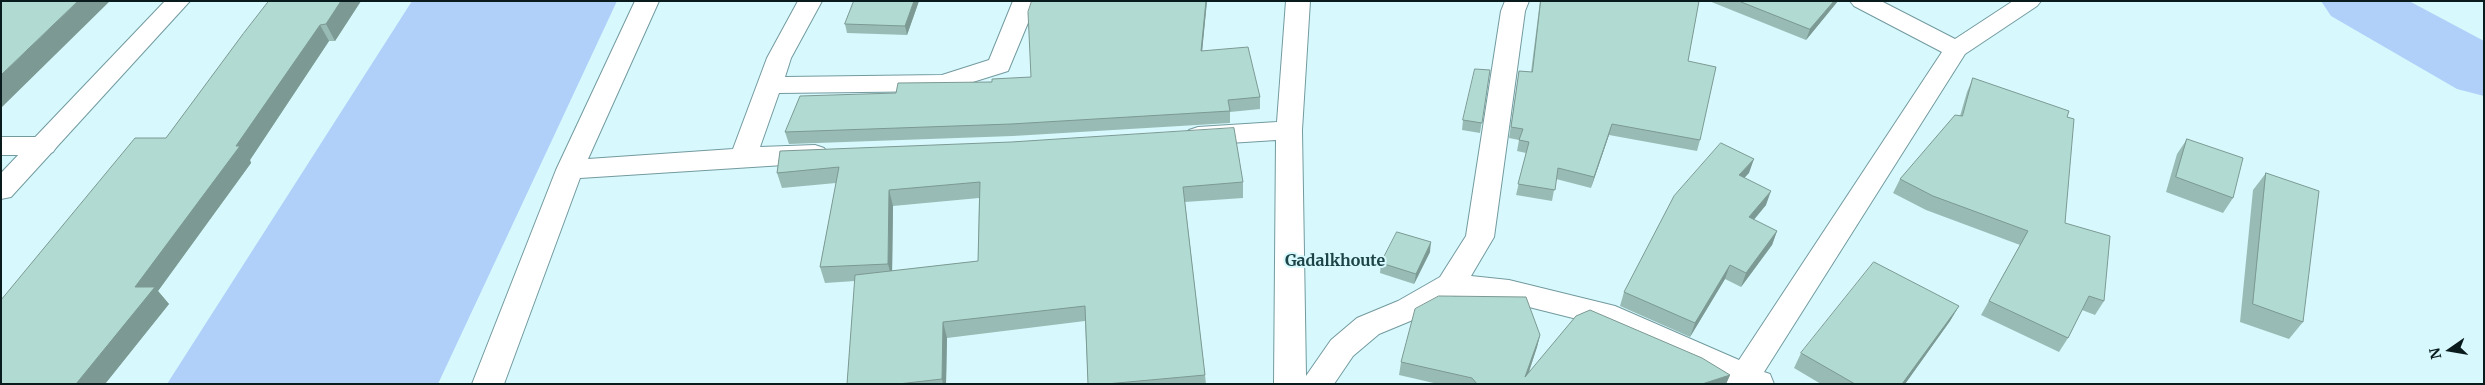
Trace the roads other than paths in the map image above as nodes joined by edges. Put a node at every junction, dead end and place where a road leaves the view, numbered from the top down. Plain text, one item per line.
1 (178, 1) edge
2 (647, 1) edge
3 (810, 1) edge
4 (1025, 1) edge
5 (1298, 1) edge
6 (1517, 1) edge
7 (1862, 1) edge
8 (2029, 1) edge
9 (1956, 49) junction
10 (770, 85) junction
11 (1289, 130) junction
12 (1170, 138) edge
13 (1, 146) edge
14 (44, 146) junction
15 (839, 154) edge
16 (743, 157) junction
17 (570, 170) junction
18 (1, 190) edge
19 (1450, 285) junction
20 (1747, 381) edge
21 (488, 384) edge
22 (1290, 384) edge
23 (1318, 384) edge

1 - 14 street
2 - 17 street
3 - 10 street
4 - 10 street
5 - 11 street
6 - 19 street
7 - 9 street
8 - 9 street
9 - 20 street
10 - 16 street
11 - 12 street
11 - 22 street
13 - 14 street
14 - 18 street
15 - 16 street
16 - 17 street
17 - 21 street
19 - 20 street
19 - 23 street

